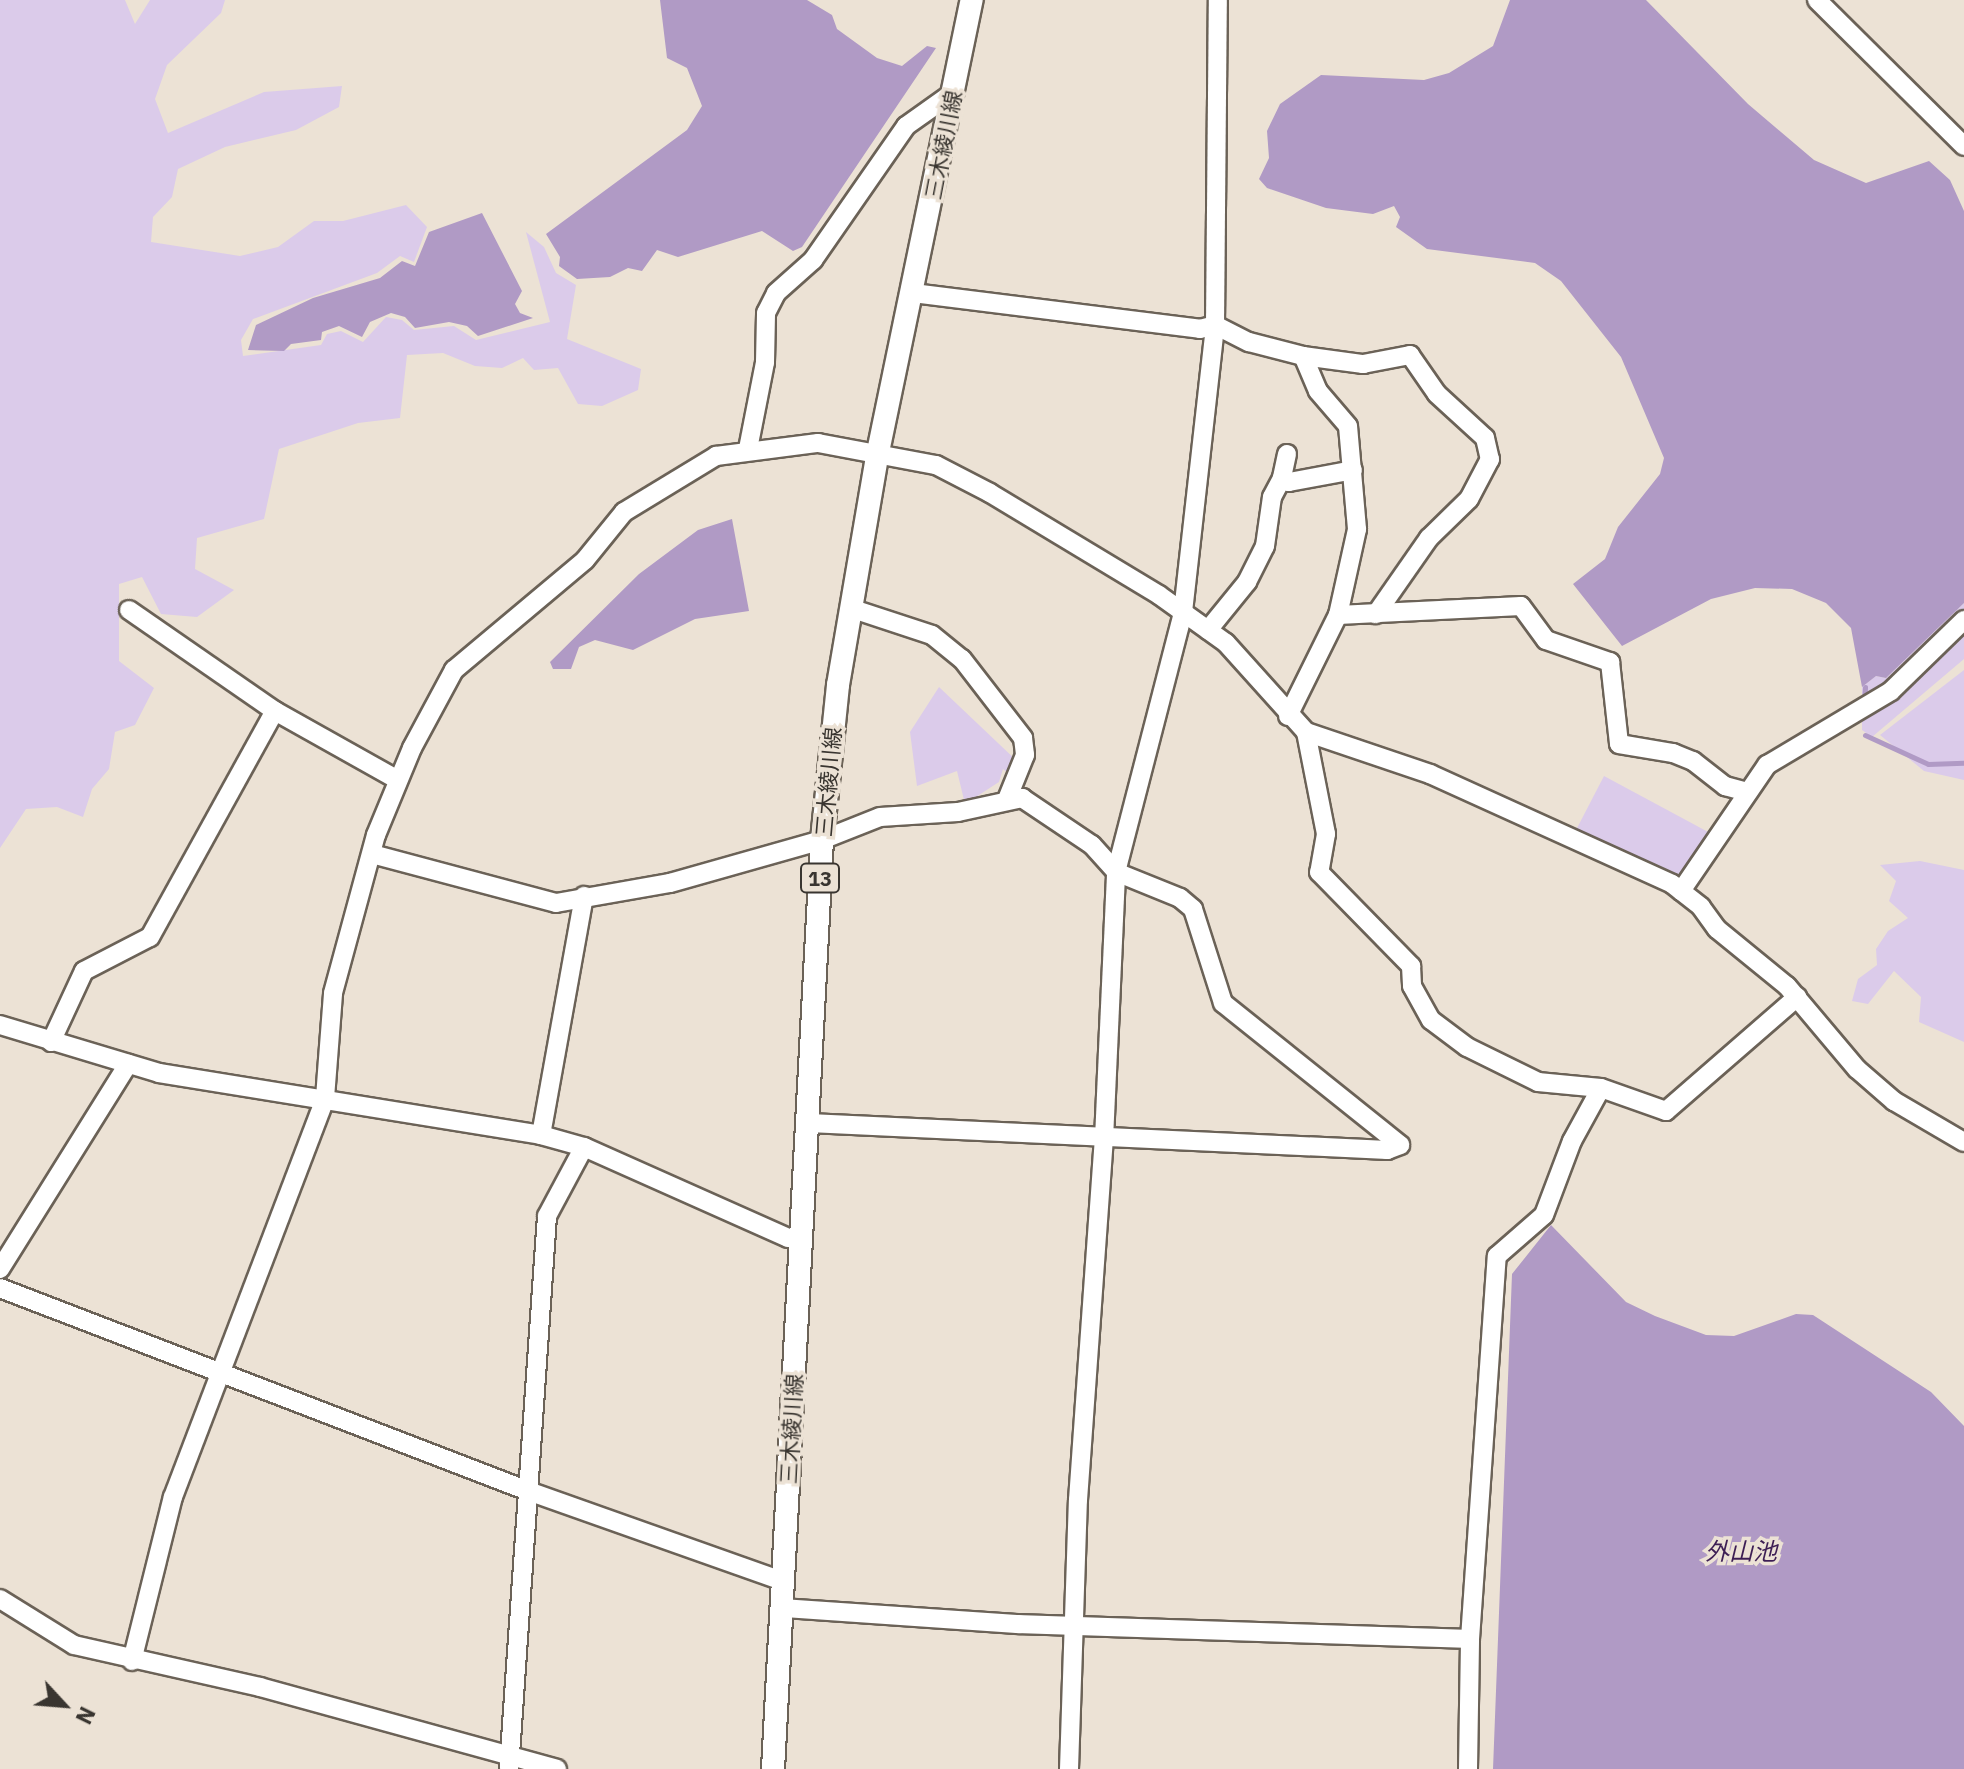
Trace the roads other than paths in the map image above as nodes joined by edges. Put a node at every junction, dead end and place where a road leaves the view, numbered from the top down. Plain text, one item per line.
1 (972, 0) edge
2 (1218, 0) edge
3 (1817, 0) edge
4 (954, 92) junction
5 (1964, 146) edge
6 (913, 293) junction
7 (1215, 325) junction
8 (1303, 356) junction
9 (748, 449) junction
10 (878, 452) junction
11 (1287, 454) dead end
12 (1353, 470) junction
13 (1282, 478) junction
14 (850, 608) junction
15 (129, 610) dead end
16 (1183, 612) junction
17 (1376, 614) junction
18 (1338, 615) junction
19 (1964, 620) edge
20 (1208, 630) junction
21 (275, 711) junction
22 (1288, 716) junction
23 (1306, 732) junction
24 (398, 780) junction
25 (1747, 792) junction
26 (1008, 797) junction
27 (822, 840) junction
28 (372, 854) junction
29 (1116, 872) junction
30 (1681, 891) junction
31 (584, 896) junction
32 (1797, 997) junction
33 (0, 1025) edge
34 (51, 1042) junction
35 (128, 1064) junction
36 (1601, 1088) junction
37 (325, 1098) junction
38 (809, 1123) junction
39 (541, 1135) junction
40 (1104, 1139) junction
41 (1964, 1142) edge
42 (584, 1147) junction
43 (801, 1238) junction
44 (0, 1269) edge
45 (0, 1288) edge
46 (221, 1374) junction
47 (531, 1492) junction
48 (783, 1581) junction
49 (0, 1599) edge
50 (783, 1608) junction
51 (1074, 1626) junction
52 (1470, 1639) junction
53 (132, 1661) junction
54 (511, 1762) edge
55 (557, 1769) edge
56 (773, 1769) edge
57 (1069, 1769) edge
58 (1468, 1769) edge

1 - 4 main road, 三木綾川線 / 13
2 - 7 street
3 - 5 street
4 - 6 main road, 三木綾川線 / 13
4 - 9 street
6 - 7 street
6 - 10 main road, 三木綾川線 / 13
7 - 8 street
7 - 16 street
8 - 12 street
8 - 17 street
9 - 10 street
9 - 24 street
10 - 14 main road, 三木綾川線 / 13
10 - 16 street
11 - 13 street
12 - 13 street
12 - 18 street
13 - 20 street
14 - 26 street
14 - 27 main road, 三木綾川線 / 13
15 - 21 street
16 - 20 street
16 - 29 street
17 - 18 street
17 - 25 street
18 - 22 street
19 - 25 street
20 - 22 street
21 - 24 street
21 - 34 street
22 - 23 street
23 - 30 street
23 - 36 street
24 - 28 street
25 - 30 street
26 - 27 street
26 - 29 street
27 - 31 street
27 - 38 main road, 三木綾川線 / 13
28 - 31 street
28 - 37 street
29 - 40 street
29 - 40 street
30 - 32 street
31 - 39 street
32 - 36 street
32 - 41 street
33 - 34 street
34 - 35 street
35 - 37 street
35 - 44 street
36 - 52 street
37 - 39 street
37 - 46 street
38 - 40 street
38 - 43 main road, 三木綾川線 / 13
39 - 42 street
40 - 51 street
42 - 43 street
42 - 47 street
43 - 48 main road, 三木綾川線 / 13
45 - 46 street
46 - 47 street
46 - 53 street
47 - 48 street
47 - 54 street
48 - 50 main road, 三木綾川線 / 13
49 - 53 street
50 - 51 street
50 - 56 main road, 三木綾川線 / 13
51 - 52 street
51 - 57 street
52 - 58 street
53 - 54 street
54 - 55 street

